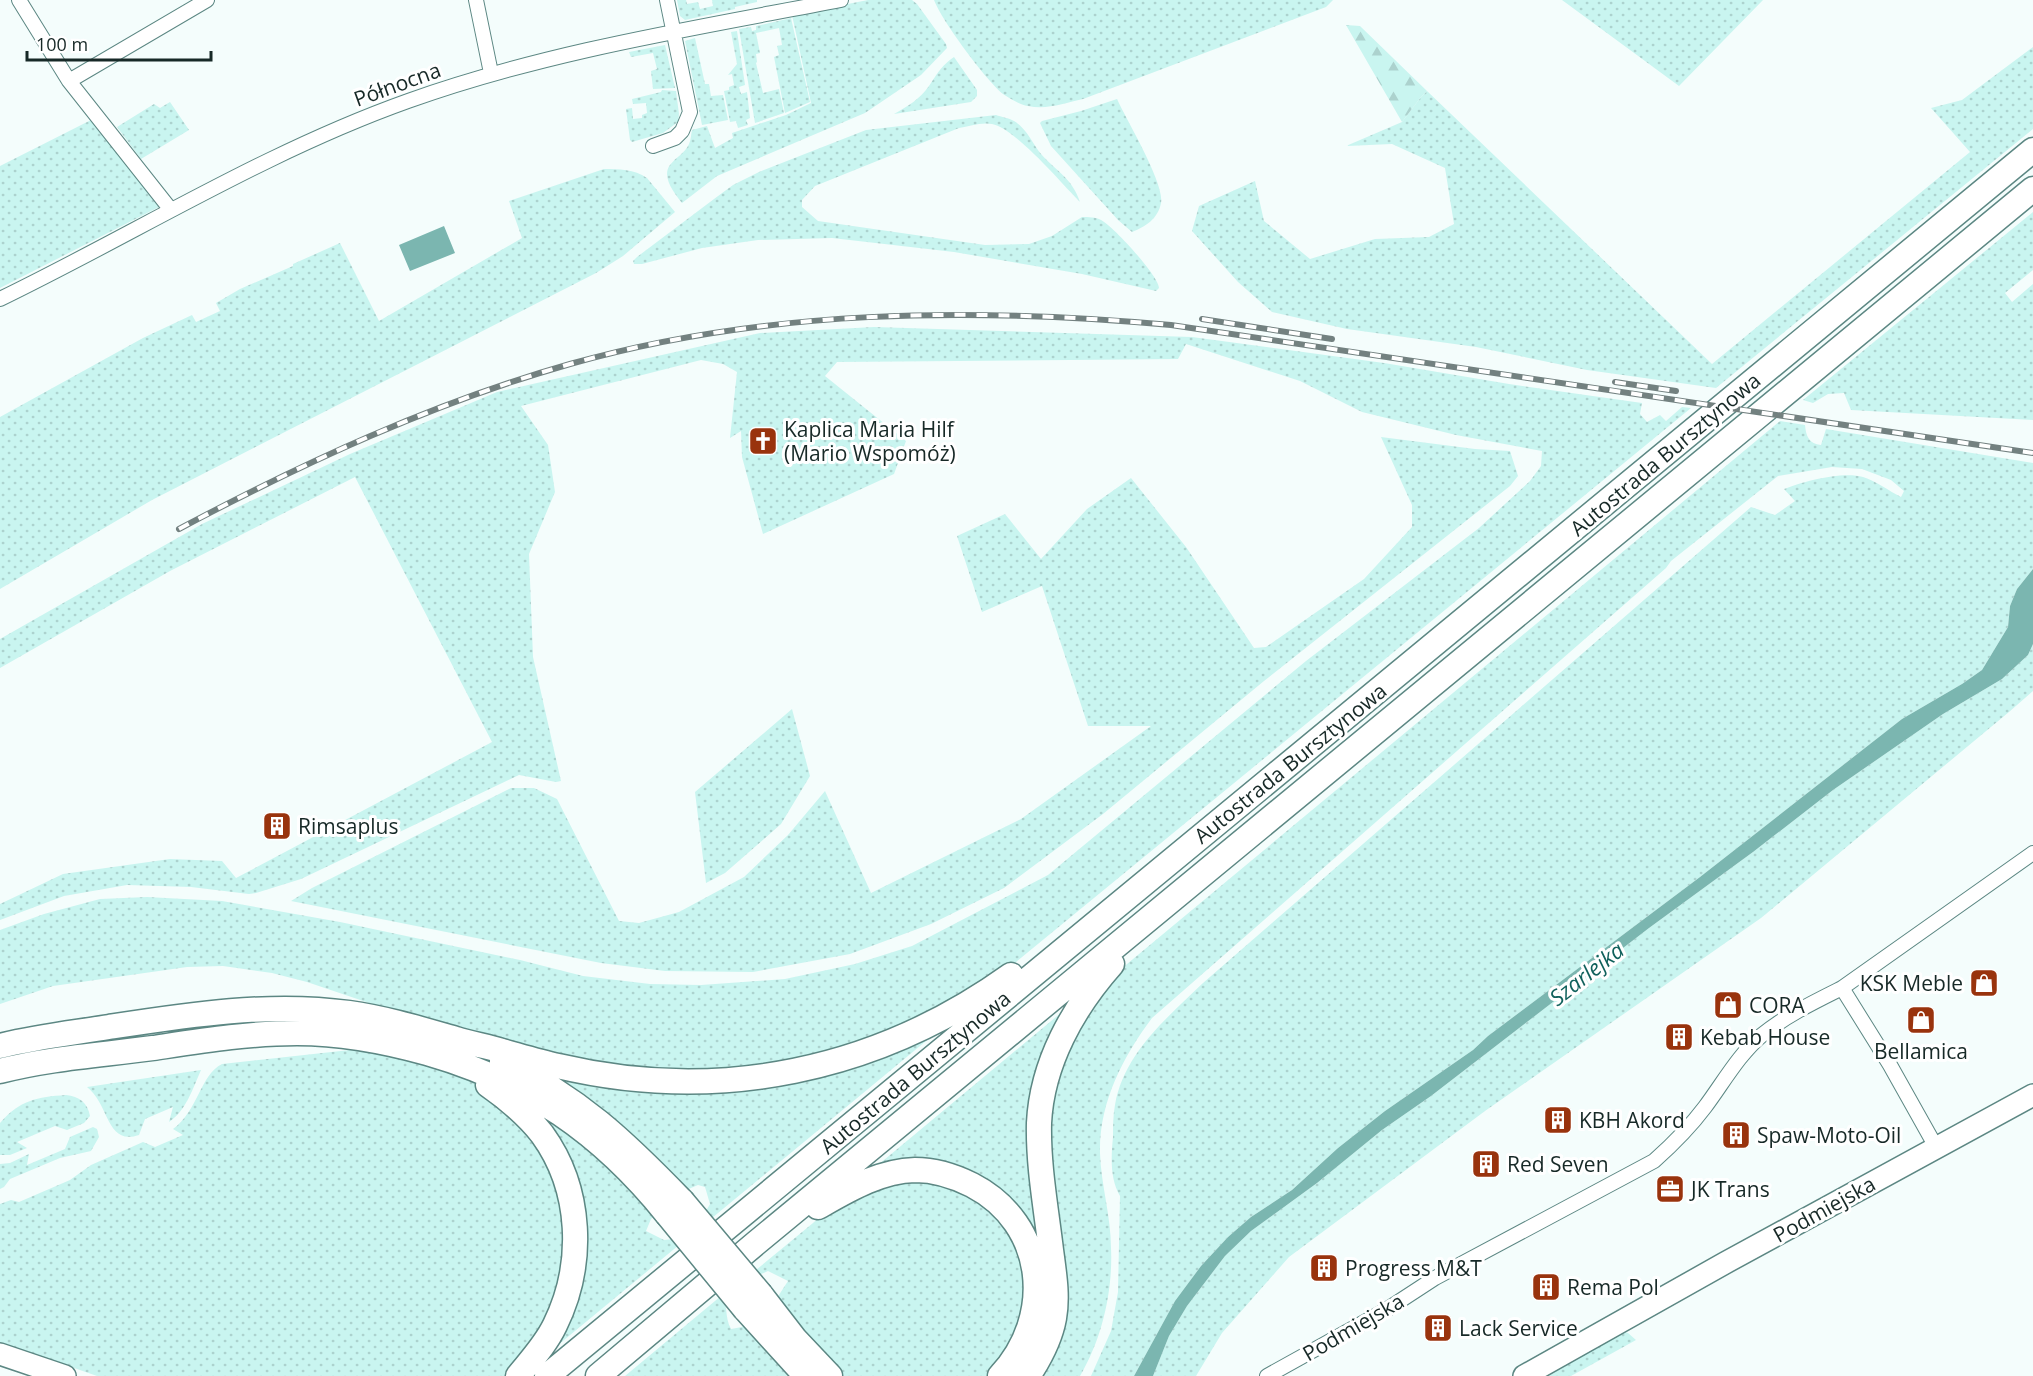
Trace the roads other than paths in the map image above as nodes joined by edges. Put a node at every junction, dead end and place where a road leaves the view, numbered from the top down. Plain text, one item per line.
1 (19, 0) edge
2 (207, 0) edge
3 (476, 0) edge
4 (667, 0) edge
5 (841, 0) edge
6 (674, 32) junction
7 (491, 73) junction
8 (69, 81) junction
9 (653, 146) dead end
10 (2033, 150) edge
11 (2033, 189) edge
12 (171, 210) junction
13 (0, 299) edge
14 (2033, 853) edge
15 (1165, 906) junction
16 (1086, 931) junction
17 (1842, 988) junction
18 (0, 1046) edge
19 (453, 1049) junction
20 (0, 1071) edge
21 (2033, 1095) edge
22 (1936, 1147) junction
23 (756, 1243) junction
24 (753, 1302) junction
25 (0, 1354) edge
26 (65, 1376) edge
27 (518, 1376) edge
28 (547, 1376) edge
29 (598, 1376) edge
30 (806, 1376) edge
31 (830, 1376) edge
32 (1000, 1376) edge
33 (1028, 1376) edge
34 (1267, 1376) edge
35 (1524, 1376) edge

1 - 8 street
2 - 8 street
3 - 7 street
4 - 6 street
5 - 6 street, Północna
6 - 7 street, Północna
6 - 9 street
7 - 12 street, Północna
8 - 12 street
10 - 16 highway, Autostrada Bursztynowa
11 - 15 highway, Autostrada Bursztynowa
12 - 13 street, Północna
14 - 17 street, Podmiejska
15 - 23 highway, Autostrada Bursztynowa
15 - 33 highway
16 - 19 highway
16 - 28 highway, Autostrada Bursztynowa
17 - 22 street
17 - 34 street, Podmiejska
18 - 19 highway
19 - 20 highway
19 - 24 highway, bridge
19 - 27 highway
21 - 22 main road, Podmiejska
22 - 35 main road, Podmiejska
23 - 29 highway, Autostrada Bursztynowa
23 - 32 highway
24 - 30 highway
24 - 31 highway
25 - 26 main road

